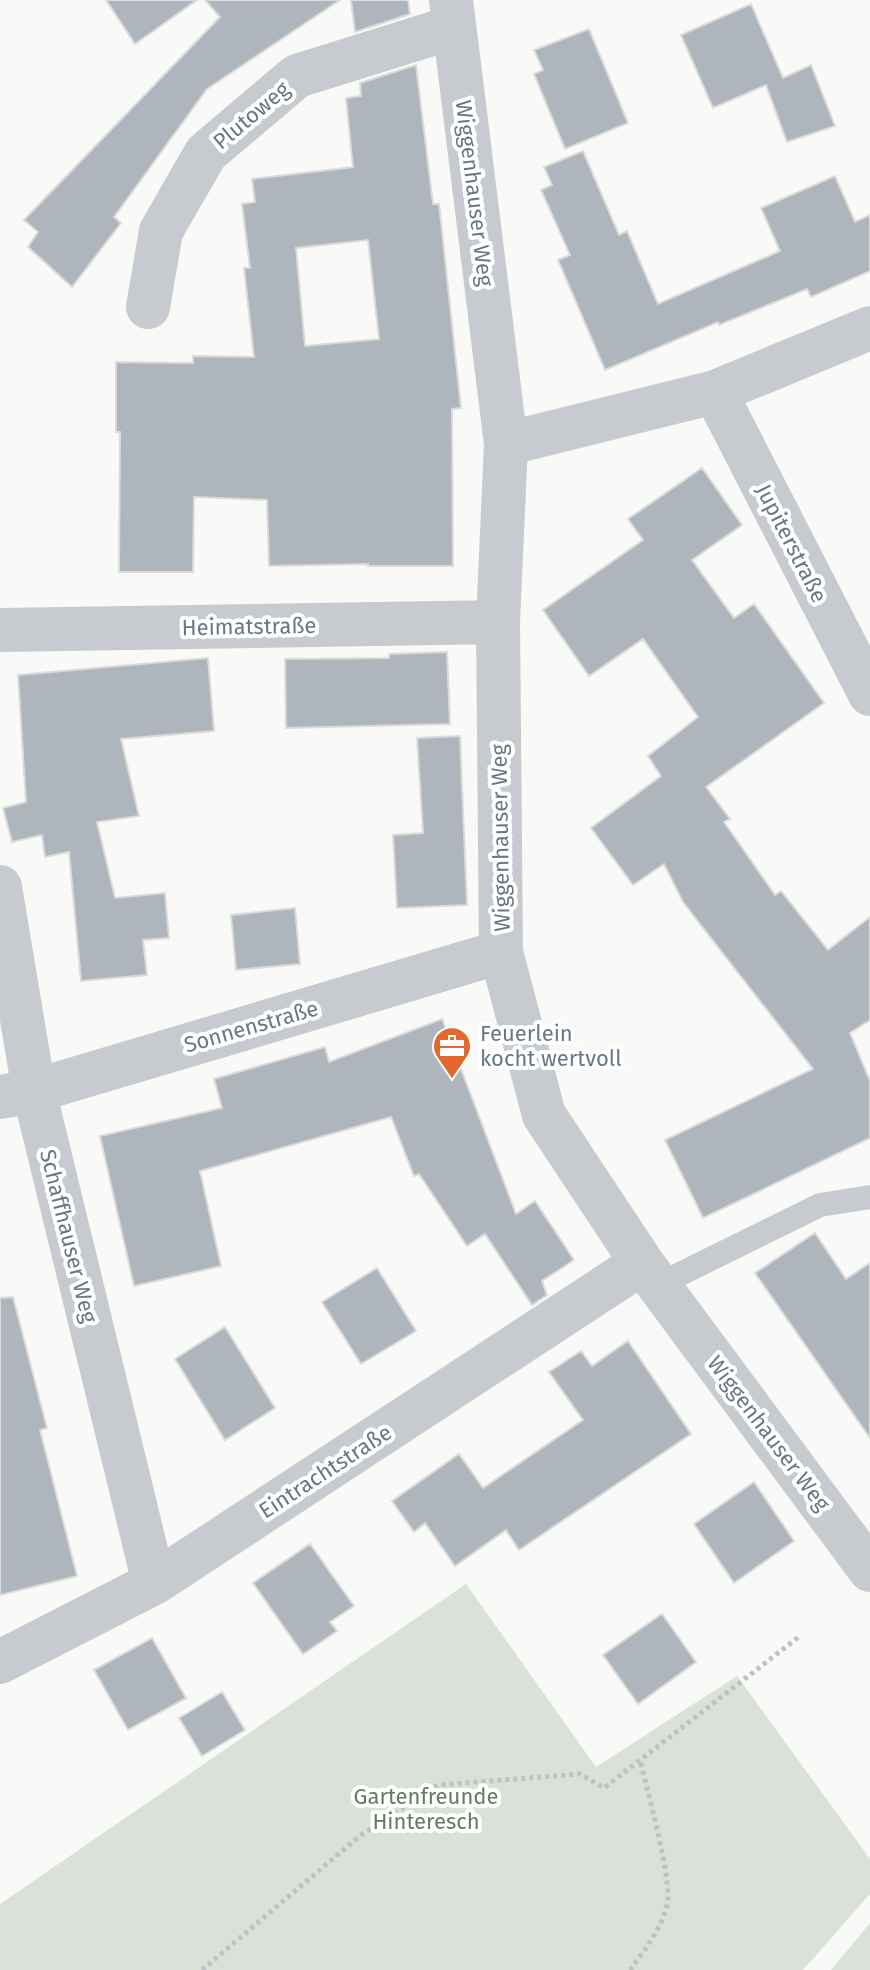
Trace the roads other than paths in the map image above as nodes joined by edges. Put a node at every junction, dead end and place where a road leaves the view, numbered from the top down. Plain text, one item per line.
1 (453, 13) edge
2 (148, 307) dead end
3 (870, 328) edge
4 (715, 392) junction
5 (506, 444) junction
6 (498, 622) junction
7 (0, 630) edge
8 (870, 694) edge
9 (0, 887) edge
10 (501, 952) junction
11 (17, 1094) edge
12 (870, 1197) edge
13 (650, 1274) junction
14 (870, 1570) edge
15 (154, 1583) junction
16 (0, 1662) edge

1 - 2 street, Plutoweg
1 - 5 street, Wiggenhauser Weg
3 - 4 street
4 - 5 street
4 - 8 street, Jupiterstraße
5 - 6 street, Wiggenhauser Weg
6 - 7 street, Heimatstraße
6 - 10 street, Wiggenhauser Weg
9 - 11 street, Schaffhauser Weg
10 - 11 street, Sonnenstraße
10 - 13 street, Wiggenhauser Weg
11 - 15 street, Schaffhauser Weg
12 - 13 lane
13 - 14 street, Wiggenhauser Weg
13 - 15 street, Eintrachtstraße
15 - 16 street, Eintrachtstraße

